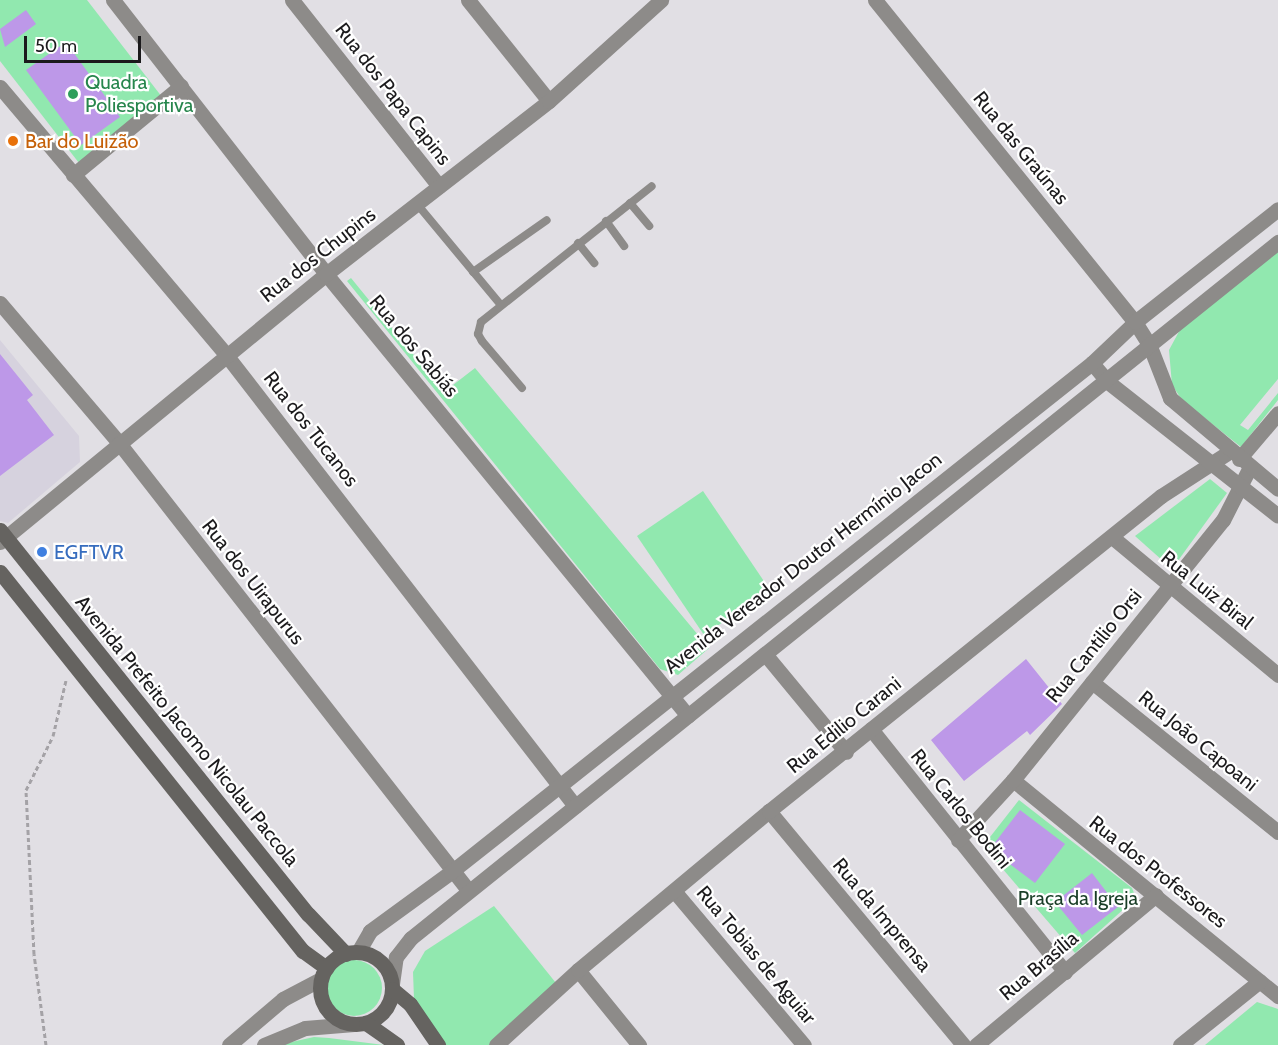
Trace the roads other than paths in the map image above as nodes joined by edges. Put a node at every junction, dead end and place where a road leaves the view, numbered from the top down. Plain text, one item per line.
1 (113, 0) edge
2 (292, 0) edge
3 (468, 0) edge
4 (875, 0) edge
5 (659, 1) edge
6 (181, 86) junction
7 (0, 87) edge
8 (549, 101) junction
9 (73, 175) junction
10 (439, 186) junction
11 (652, 186) dead end
12 (630, 203) junction
13 (417, 204) junction
14 (1278, 209) edge
15 (547, 220) dead end
16 (606, 221) junction
17 (649, 226) dead end
18 (1278, 242) edge
19 (578, 243) junction
20 (624, 246) dead end
21 (594, 263) dead end
22 (473, 272) junction
23 (326, 274) junction
24 (0, 303) edge
25 (500, 304) junction
26 (1135, 322) junction
27 (1149, 344) junction
28 (227, 356) junction
29 (1092, 363) junction
30 (1108, 382) junction
31 (522, 388) dead end
32 (1278, 413) edge
33 (119, 443) junction
34 (1239, 459) junction
35 (1209, 461) junction
36 (1241, 487) junction
37 (1278, 489) edge
38 (1278, 516) edge
39 (2, 536) edge
40 (1112, 537) junction
41 (0, 572) edge
42 (1168, 587) junction
43 (765, 654) junction
44 (1278, 675) edge
45 (1092, 682) junction
46 (669, 695) junction
47 (688, 716) junction
48 (870, 729) junction
49 (846, 752) junction
50 (1013, 780) junction
51 (561, 783) junction
52 (575, 806) junction
53 (769, 811) junction
54 (1278, 832) edge
55 (958, 840) junction
56 (451, 872) junction
57 (468, 890) junction
58 (675, 892) junction
59 (1156, 896) junction
60 (352, 953) junction
61 (578, 970) junction
62 (1065, 972) junction
63 (323, 974) junction
64 (1260, 981) junction
65 (392, 986) junction
66 (1278, 996) edge
67 (360, 1023) junction
68 (229, 1045) edge
69 (264, 1045) edge
70 (397, 1045) edge
71 (438, 1045) edge
72 (496, 1045) edge
73 (639, 1045) edge
74 (804, 1045) edge
75 (963, 1045) edge
76 (976, 1045) edge
77 (1180, 1045) edge

1 - 6 street, Rua dos Sabiás
2 - 10 street, Rua dos Papa Capins
3 - 8 street
4 - 26 street, Rua das Graúnas
5 - 8 street, Rua dos Chupins
6 - 9 street
6 - 23 street, Rua dos Sabiás
7 - 9 street, Rua dos Tucanos
8 - 10 street, Rua dos Chupins
9 - 28 street, Rua dos Tucanos
10 - 13 street, Rua dos Chupins
11 - 12 lane
12 - 16 lane
12 - 17 lane
13 - 22 lane
13 - 23 street, Rua dos Chupins
14 - 26 street, Avenida Vereador Doutor Hermínio Jacon
15 - 22 lane
16 - 19 lane
16 - 20 lane
18 - 27 street
19 - 21 lane
19 - 25 lane
22 - 25 lane
23 - 28 street, Rua dos Chupins
23 - 46 street, Rua dos Sabiás
24 - 33 street, Rua dos Uirapurus
25 - 31 lane
26 - 27 street, Rua das Graúnas
26 - 29 street, Avenida Vereador Doutor Hermínio Jacon
27 - 30 street
27 - 34 street, Rua das Graúnas
28 - 33 street, Rua dos Chupins
28 - 51 street, Rua dos Tucanos
29 - 30 street
29 - 46 street, Avenida Vereador Doutor Hermínio Jacon
30 - 35 street
30 - 43 street
32 - 34 street
33 - 39 street, Rua dos Chupins
33 - 56 street, Rua dos Uirapurus
34 - 35 street, Rua Edilio Carani
34 - 36 street, Rua Cantilio Orsi
34 - 37 street, Rua das Graúnas
35 - 36 street
35 - 40 street, Rua Edilio Carani
36 - 38 street
36 - 42 street, Rua Cantilio Orsi
39 - 60 main road, Avenida Prefeito Jacomo Nicolau Paccola
40 - 42 street, Rua Luiz Biral
40 - 48 street, Rua Edilio Carani
41 - 63 main road
42 - 44 street, Rua Luiz Biral
42 - 45 street, Rua Cantilio Orsi
43 - 47 street
43 - 49 street
45 - 50 street, Rua Cantilio Orsi
45 - 54 street, Rua João Capoani
46 - 47 street, Rua dos Sabiás
46 - 51 street, Avenida Vereador Doutor Hermínio Jacon
47 - 52 street
48 - 49 street, Rua Edilio Carani
48 - 55 street, Rua Carlos Bodini
49 - 53 street, Rua Edilio Carani
50 - 55 street, Rua Cantilio Orsi
50 - 59 street, Rua dos Professores
51 - 52 street, Rua dos Tucanos
51 - 56 street, Avenida Vereador Doutor Hermínio Jacon
52 - 57 street
53 - 58 street, Rua Edilio Carani
53 - 75 street, Rua da Imprensa
55 - 62 street, Rua Carlos Bodini
56 - 57 street, Rua dos Uirapurus
56 - 60 street, Avenida Vereador Doutor Hermínio Jacon
57 - 65 street
58 - 61 street, Rua Edilio Carani
58 - 74 street, Rua Tobias de Aguiar
59 - 62 street, Rua Brasília
59 - 64 street, Rua dos Professores
60 - 63 main road
60 - 65 main road
61 - 72 street, Rua Edilio Carani
61 - 73 street
62 - 76 street, Rua Brasília
63 - 67 main road
63 - 68 street
64 - 66 street, Rua dos Professores
64 - 77 street
65 - 67 main road
65 - 71 main road
67 - 69 street
67 - 70 main road

